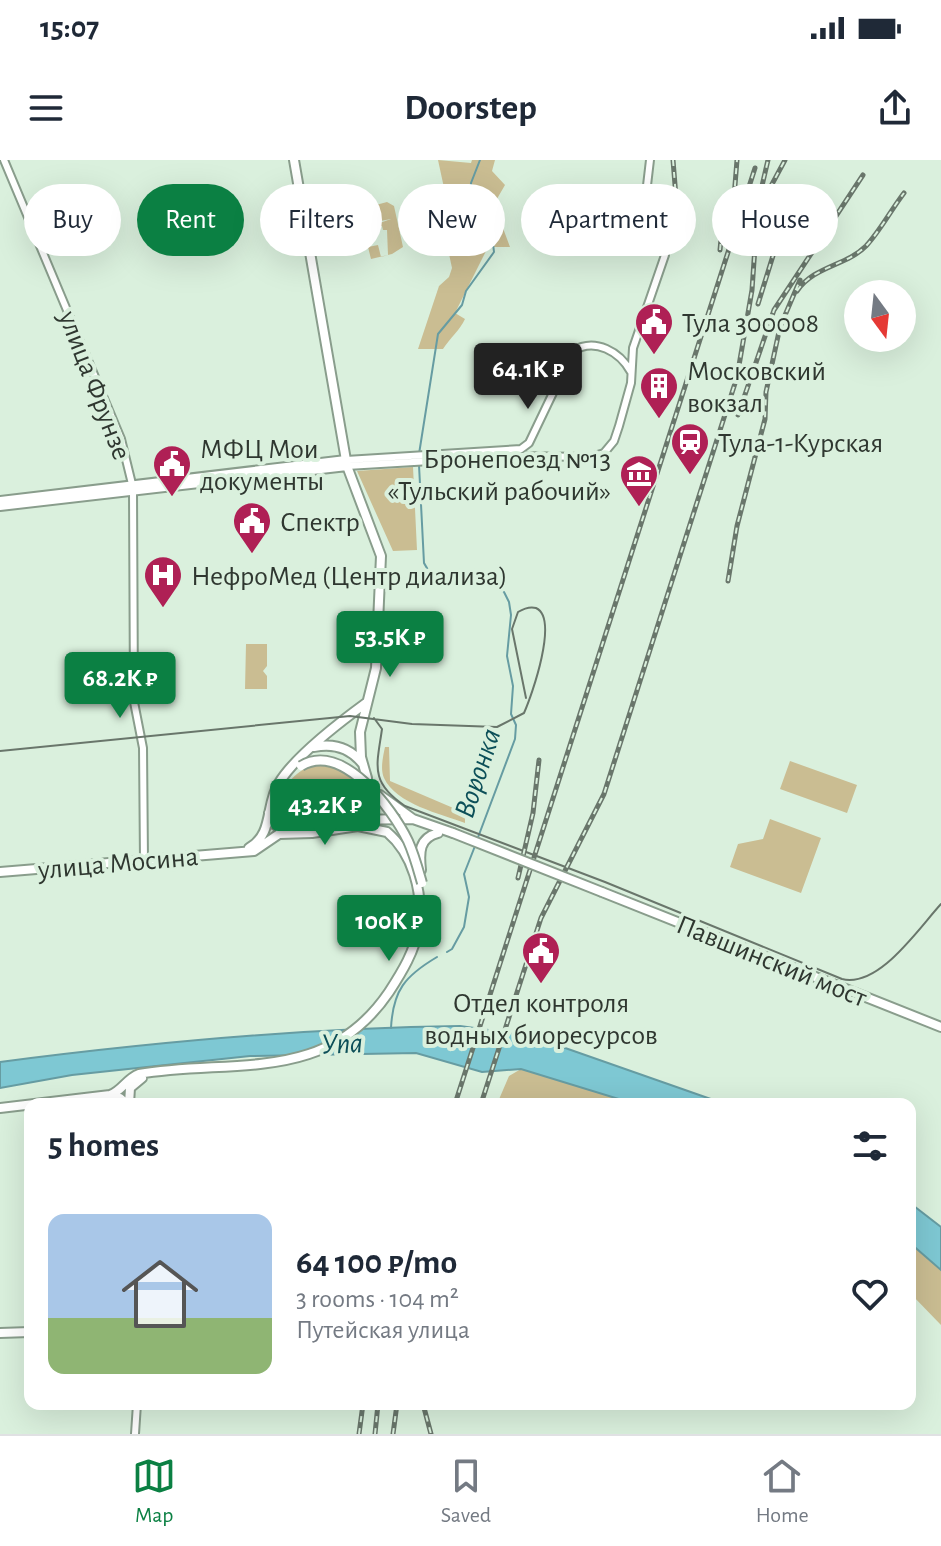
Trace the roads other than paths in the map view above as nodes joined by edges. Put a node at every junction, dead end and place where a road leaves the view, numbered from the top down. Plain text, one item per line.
1 (4, 160) edge
2 (294, 160) edge
3 (650, 160) edge
4 (633, 348) junction
5 (620, 356) junction
6 (631, 372) junction
7 (529, 443) junction
8 (439, 457) junction
9 (535, 457) junction
10 (346, 463) junction
11 (133, 488) junction
12 (0, 504) edge
13 (366, 702) junction
14 (351, 715) junction
15 (362, 715) junction
16 (313, 748) junction
17 (362, 764) junction
18 (367, 778) junction
19 (284, 784) junction
20 (270, 800) junction
21 (269, 813) junction
22 (413, 819) junction
23 (337, 820) junction
24 (438, 833) joint
25 (453, 833) junction
26 (294, 834) junction
27 (236, 852) junction
28 (144, 861) junction
29 (0, 872) edge
30 (422, 883) junction
31 (941, 1027) edge
32 (269, 1066) junction
33 (110, 1095) junction
34 (85, 1098) edge
35 (120, 1098) edge
36 (129, 1098) edge
37 (24, 1105) edge
38 (0, 1108) edge
39 (24, 1332) edge
40 (0, 1333) edge
41 (137, 1410) edge
42 (135, 1434) edge

1 - 11 street, улица Фрунзе
2 - 10 main road
3 - 4 street
4 - 5 street
4 - 6 street
5 - 6 street
5 - 7 street
6 - 9 street
7 - 8 street
7 - 9 street
8 - 9 street
8 - 10 street
10 - 11 main road
10 - 13 main road
11 - 12 main road
11 - 28 street, улица Фрунзе
13 - 14 main road
13 - 15 main road
14 - 15 main road
14 - 16 main road
15 - 17 main road
16 - 17 main road
16 - 20 main road
17 - 18 main road
18 - 22 main road
18 - 23 main road
19 - 20 main road
19 - 23 main road
19 - 30 main road, bridge
20 - 21 main road
21 - 26 main road
21 - 27 main road
22 - 23 main road
22 - 25 main road, Павшинский мост
23 - 26 main road
24 - 25 street
24 - 30 main road, bridge
25 - 31 main road, Павшинский мост, bridge
26 - 27 main road, улица Мосина
26 - 32 main road
27 - 28 main road, улица Мосина
28 - 29 main road, улица Мосина
30 - 32 main road
32 - 33 main road
32 - 36 main road
33 - 34 main road
33 - 35 main road
37 - 38 main road
39 - 40 main road
41 - 42 street

